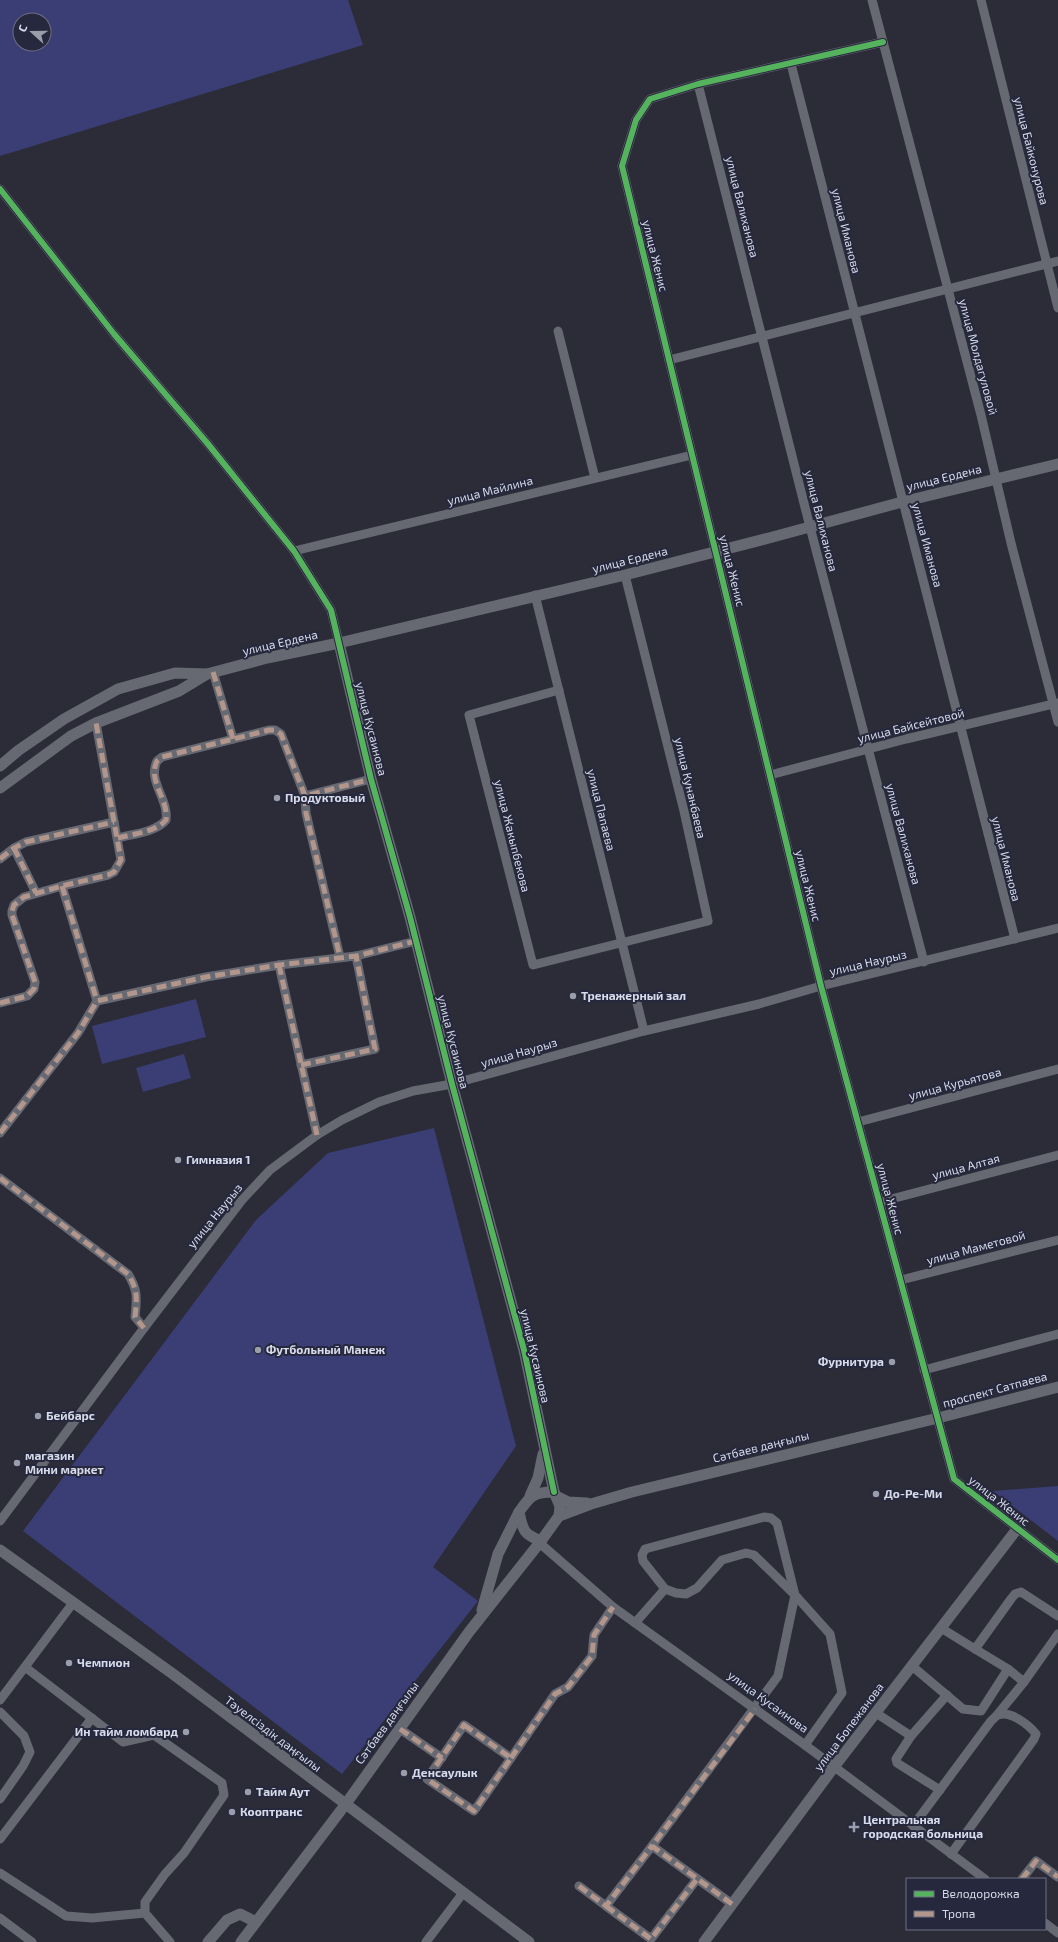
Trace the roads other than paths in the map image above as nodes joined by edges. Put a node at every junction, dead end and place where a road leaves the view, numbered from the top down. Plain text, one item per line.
1 (872, 0) edge
2 (981, 0) edge
3 (883, 42) junction
4 (791, 64) junction
5 (698, 84) junction
6 (0, 189) edge
7 (1058, 261) edge
8 (1047, 264) junction
9 (947, 288) junction
10 (1058, 308) edge
11 (854, 312) junction
12 (558, 331) dead end
13 (762, 336) junction
14 (669, 360) junction
15 (692, 455) junction
16 (1058, 464) edge
17 (595, 478) junction
18 (996, 479) junction
19 (902, 502) junction
20 (810, 527) junction
21 (294, 551) junction
22 (716, 552) junction
23 (625, 575) junction
24 (535, 595) junction
25 (339, 643) junction
26 (210, 673) junction
27 (559, 690) junction
28 (1056, 704) edge
29 (1058, 722) edge
30 (96, 723) junction
31 (960, 726) junction
32 (233, 739) junction
33 (867, 749) junction
34 (0, 766) edge
35 (770, 775) junction
36 (372, 779) junction
37 (0, 788) edge
38 (305, 796) junction
39 (114, 822) junction
40 (118, 838) junction
41 (14, 848) junction
42 (0, 859) edge
43 (62, 886) junction
44 (36, 893) junction
45 (1058, 928) edge
46 (1015, 939) junction
47 (416, 941) junction
48 (622, 942) junction
49 (356, 956) junction
50 (340, 958) junction
51 (924, 962) junction
52 (279, 965) junction
53 (821, 986) junction
54 (98, 1001) junction
55 (0, 1003) edge
56 (644, 1031) junction
57 (301, 1065) junction
58 (1058, 1069) edge
59 (452, 1084) junction
60 (858, 1122) junction
61 (0, 1133) edge
62 (317, 1135) junction
63 (1058, 1155) edge
64 (0, 1178) edge
65 (880, 1202) junction
66 (1058, 1240) edge
67 (901, 1280) junction
68 (144, 1328) junction
69 (1058, 1334) edge
70 (924, 1370) junction
71 (1058, 1387) edge
72 (938, 1418) junction
73 (544, 1447) junction
74 (556, 1495) junction
75 (530, 1496) junction
76 (591, 1504) junction
77 (519, 1512) junction
78 (559, 1516) junction
79 (0, 1521) edge
80 (1017, 1529) junction
81 (541, 1541) junction
82 (0, 1550) edge
83 (1058, 1560) edge
84 (665, 1589) junction
85 (795, 1595) junction
86 (73, 1603) junction
87 (613, 1607) junction
88 (1058, 1616) edge
89 (480, 1618) junction
90 (635, 1622) junction
91 (941, 1628) junction
92 (1058, 1634) edge
93 (975, 1649) junction
94 (912, 1666) junction
95 (25, 1667) junction
96 (1008, 1669) junction
97 (1024, 1682) junction
98 (947, 1696) junction
99 (0, 1700) edge
100 (755, 1709) junction
101 (0, 1712) edge
102 (876, 1713) junction
103 (997, 1715) junction
104 (92, 1718) junction
105 (400, 1728) junction
106 (911, 1736) junction
107 (805, 1745) junction
108 (442, 1758) junction
109 (511, 1758) junction
110 (834, 1767) junction
111 (940, 1790) junction
112 (0, 1799) edge
113 (345, 1805) junction
114 (913, 1826) junction
115 (0, 1838) edge
116 (652, 1846) junction
117 (951, 1854) junction
118 (0, 1873) edge
119 (1058, 1877) edge
120 (984, 1878) edge
121 (1023, 1878) edge
122 (697, 1879) junction
123 (579, 1886) dead end
124 (463, 1893) junction
125 (732, 1904) junction
126 (606, 1906) junction
127 (145, 1913) junction
128 (0, 1918) edge
129 (256, 1922) junction
130 (1046, 1925) edge
131 (1058, 1933) edge
132 (167, 1941) edge
133 (32, 1942) edge
134 (208, 1942) edge
135 (241, 1942) edge
136 (426, 1942) edge
137 (529, 1942) edge
138 (704, 1942) edge

1 - 3 street, улица Молдагуловой
2 - 8 street, улица Байконурова
3 - 4 street
3 - 9 street, улица Молдагуловой
4 - 5 street
4 - 11 street, улица Иманова
5 - 13 street, улица Валиханова
5 - 14 street, улица Женис
6 - 21 street
7 - 8 street
8 - 9 street
8 - 10 street, улица Байконурова
9 - 11 street
9 - 18 street, улица Молдагуловой
11 - 13 street
11 - 19 street, улица Иманова
12 - 17 street
13 - 14 street
13 - 20 street, улица Валиханова
14 - 15 street, улица Женис
15 - 17 street, улица Майлина
15 - 22 street, улица Женис
16 - 18 street, улица Ердена
17 - 21 street, улица Майлина
18 - 19 street, улица Ердена
18 - 28 street, улица Молдагуловой
19 - 20 street, улица Ердена
19 - 31 street, улица Иманова
20 - 22 street, улица Ердена
20 - 33 street, улица Валиханова
21 - 25 street
22 - 23 street, улица Ердена
22 - 35 street, улица Женис
23 - 24 street, улица Ердена
23 - 48 street, улица Кунанбаева
24 - 25 street, улица Ердена
24 - 27 street, улица Папаева
25 - 26 street, улица Ердена
25 - 36 street, улица Кусаинова
26 - 30 street, улица Ердена
26 - 32 street
26 - 34 street, улица Ердена
27 - 48 street, улица Папаева
27 - 48 street, улица Жакыпбекова
28 - 29 street, улица Молдагуловой
28 - 31 street, улица Байсейтовой
30 - 37 street, улица Ердена
30 - 39 street
31 - 33 street, улица Байсейтовой
31 - 46 street, улица Иманова
32 - 38 street
32 - 40 street
33 - 35 street, улица Байсейтовой
33 - 51 street, улица Валиханова
35 - 53 street, улица Женис
36 - 38 street
36 - 47 street, улица Кусаинова
38 - 50 street
39 - 40 street
39 - 41 street
40 - 43 street
41 - 42 street
41 - 44 street
43 - 44 street
43 - 54 street
44 - 55 street
45 - 46 street, улица Наурыз
46 - 51 street, улица Наурыз
47 - 49 street
47 - 59 street, улица Кусаинова
48 - 56 street, улица Папаева
49 - 50 street
49 - 57 street
50 - 52 street
51 - 53 street, улица Наурыз
52 - 54 street
52 - 57 street
53 - 56 street, улица Наурыз
53 - 60 street, улица Женис
54 - 61 street
56 - 59 street, улица Наурыз
57 - 62 street
58 - 60 street, улица Курьятова
59 - 62 street, улица Наурыз
59 - 73 street, улица Кусаинова
60 - 65 street, улица Женис
62 - 68 street, улица Наурыз
63 - 65 street, улица Алтая
64 - 68 street
65 - 67 street, улица Женис
66 - 67 street, улица Маметовой
67 - 70 street, улица Женис
68 - 79 street, улица Наурыз
69 - 70 street
70 - 72 street, улица Женис
71 - 72 street, проспект Сатпаева
72 - 76 street, Сәтбаев даңғылы
72 - 80 street, улица Женис
73 - 74 street, улица Кусаинова
73 - 75 street
74 - 75 street
74 - 76 street
74 - 78 street
75 - 77 street
76 - 78 street
77 - 81 street
77 - 89 street
78 - 81 street
80 - 83 street, улица Женис
80 - 91 street, улица Бопежанова
81 - 87 street, улица Кусаинова
81 - 89 street, Сәтбаев даңғылы
82 - 86 street, Тәуелсіздік даңғылы
84 - 85 street
84 - 85 street
84 - 90 street
85 - 100 street
85 - 107 street
86 - 95 street
86 - 113 street, Тәуелсіздік даңғылы
87 - 90 street, улица Кусаинова
87 - 109 street
88 - 93 street
89 - 105 street, Сәтбаев даңғылы
90 - 100 street, улица Кусаинова
91 - 93 street
91 - 94 street, улица Бопежанова
92 - 97 street
93 - 96 street
94 - 98 street
94 - 102 street, улица Бопежанова
95 - 99 street
95 - 104 street
96 - 97 street
96 - 98 street
97 - 103 street
98 - 106 street
100 - 107 street, улица Кусаинова
100 - 116 street
101 - 112 street
102 - 106 street
102 - 110 street, улица Бопежанова
103 - 111 street
103 - 117 street
104 - 115 street
104 - 127 street
105 - 108 street
105 - 113 street, Сәтбаев даңғылы
106 - 111 street
107 - 110 street, улица Кусаинова
108 - 109 street
108 - 109 street
110 - 114 street, улица Кусаинова
110 - 125 street, улица Бопежанова
111 - 114 street
113 - 124 street, Тәуелсіздік даңғылы
113 - 129 street, Сәтбаев даңғылы
114 - 117 street, улица Кусаинова
116 - 122 street
116 - 126 street
117 - 120 street, улица Кусаинова
118 - 127 street
119 - 121 street
122 - 125 street
122 - 126 street
123 - 126 street
124 - 136 street
124 - 137 street, Тәуелсіздік даңғылы
125 - 138 street, улица Бопежанова
127 - 132 street
128 - 133 street
129 - 134 street
129 - 135 street, Сәтбаев даңғылы
130 - 131 street

